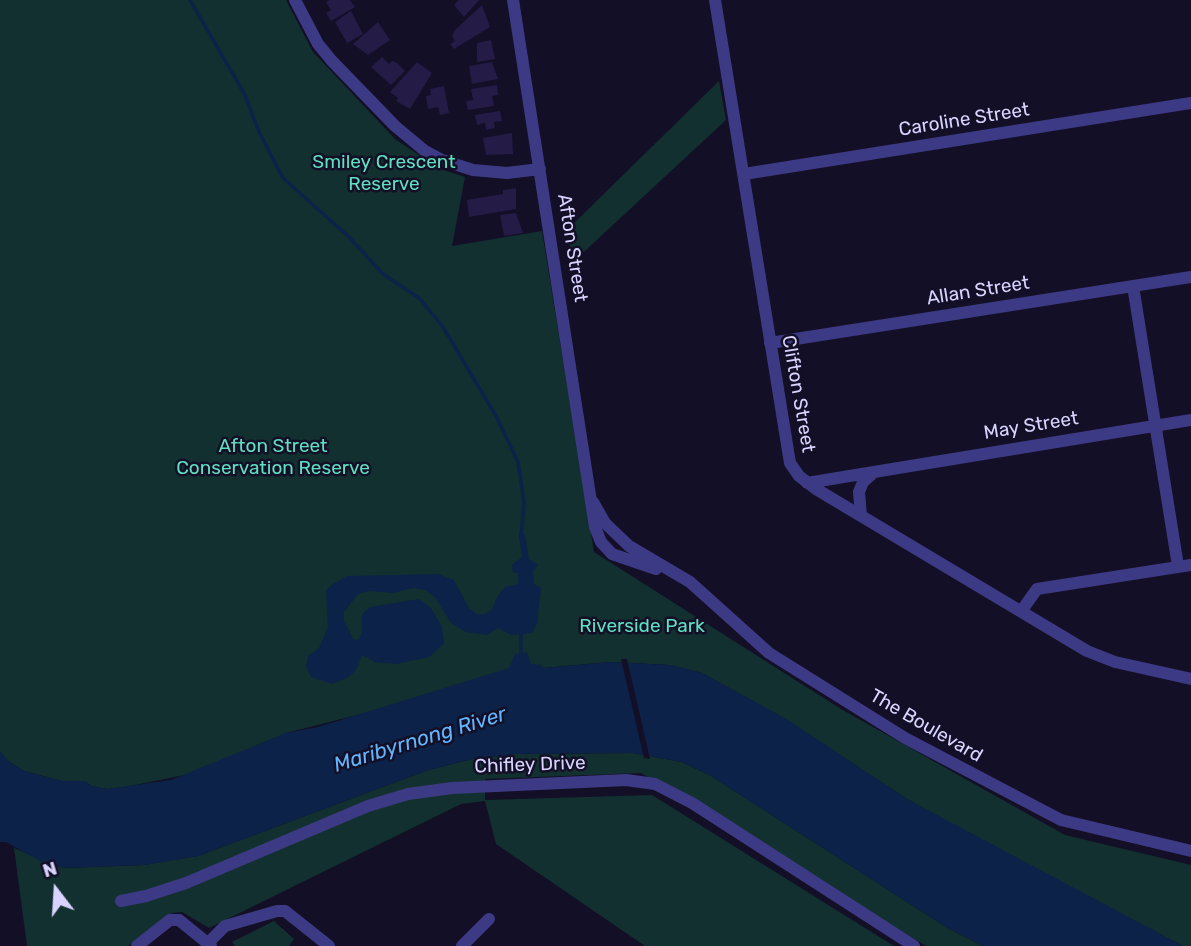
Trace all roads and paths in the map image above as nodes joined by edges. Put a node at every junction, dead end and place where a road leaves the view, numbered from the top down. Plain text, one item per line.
1 (295, 0) edge
2 (513, 0) edge
3 (715, 0) edge
4 (1191, 103) edge
5 (540, 169) junction
6 (744, 174) junction
7 (1191, 277) edge
8 (1133, 286) junction
9 (770, 343) junction
10 (1191, 420) edge
11 (1156, 425) junction
12 (877, 471) junction
13 (807, 483) junction
14 (593, 502) joint
15 (861, 516) junction
16 (1185, 566) edge
17 (1022, 610) junction
18 (1191, 679) edge
19 (1191, 851) edge
20 (121, 901) dead end
21 (489, 919) dead end
22 (209, 944) edge
23 (137, 946) edge
24 (329, 946) edge
25 (462, 946) edge
26 (914, 946) edge

1 - 5 street
2 - 5 street, Afton Street
3 - 6 street, Clifton Street
4 - 6 street, Caroline Street
5 - 14 street, Afton Street
6 - 9 street, Clifton Street
7 - 8 street, Allan Street
8 - 9 street, Allan Street
8 - 11 street
9 - 13 street, Clifton Street
10 - 11 street, May Street
11 - 12 street, May Street
11 - 16 street
12 - 13 street, May Street
12 - 15 street
13 - 15 street, Clifton Street
14 - 19 street, The Boulevard
15 - 17 street, Clifton Street
16 - 17 street
17 - 18 street, Clifton Street
20 - 26 street, Chifley Drive
21 - 25 street
22 - 23 street
22 - 24 street

